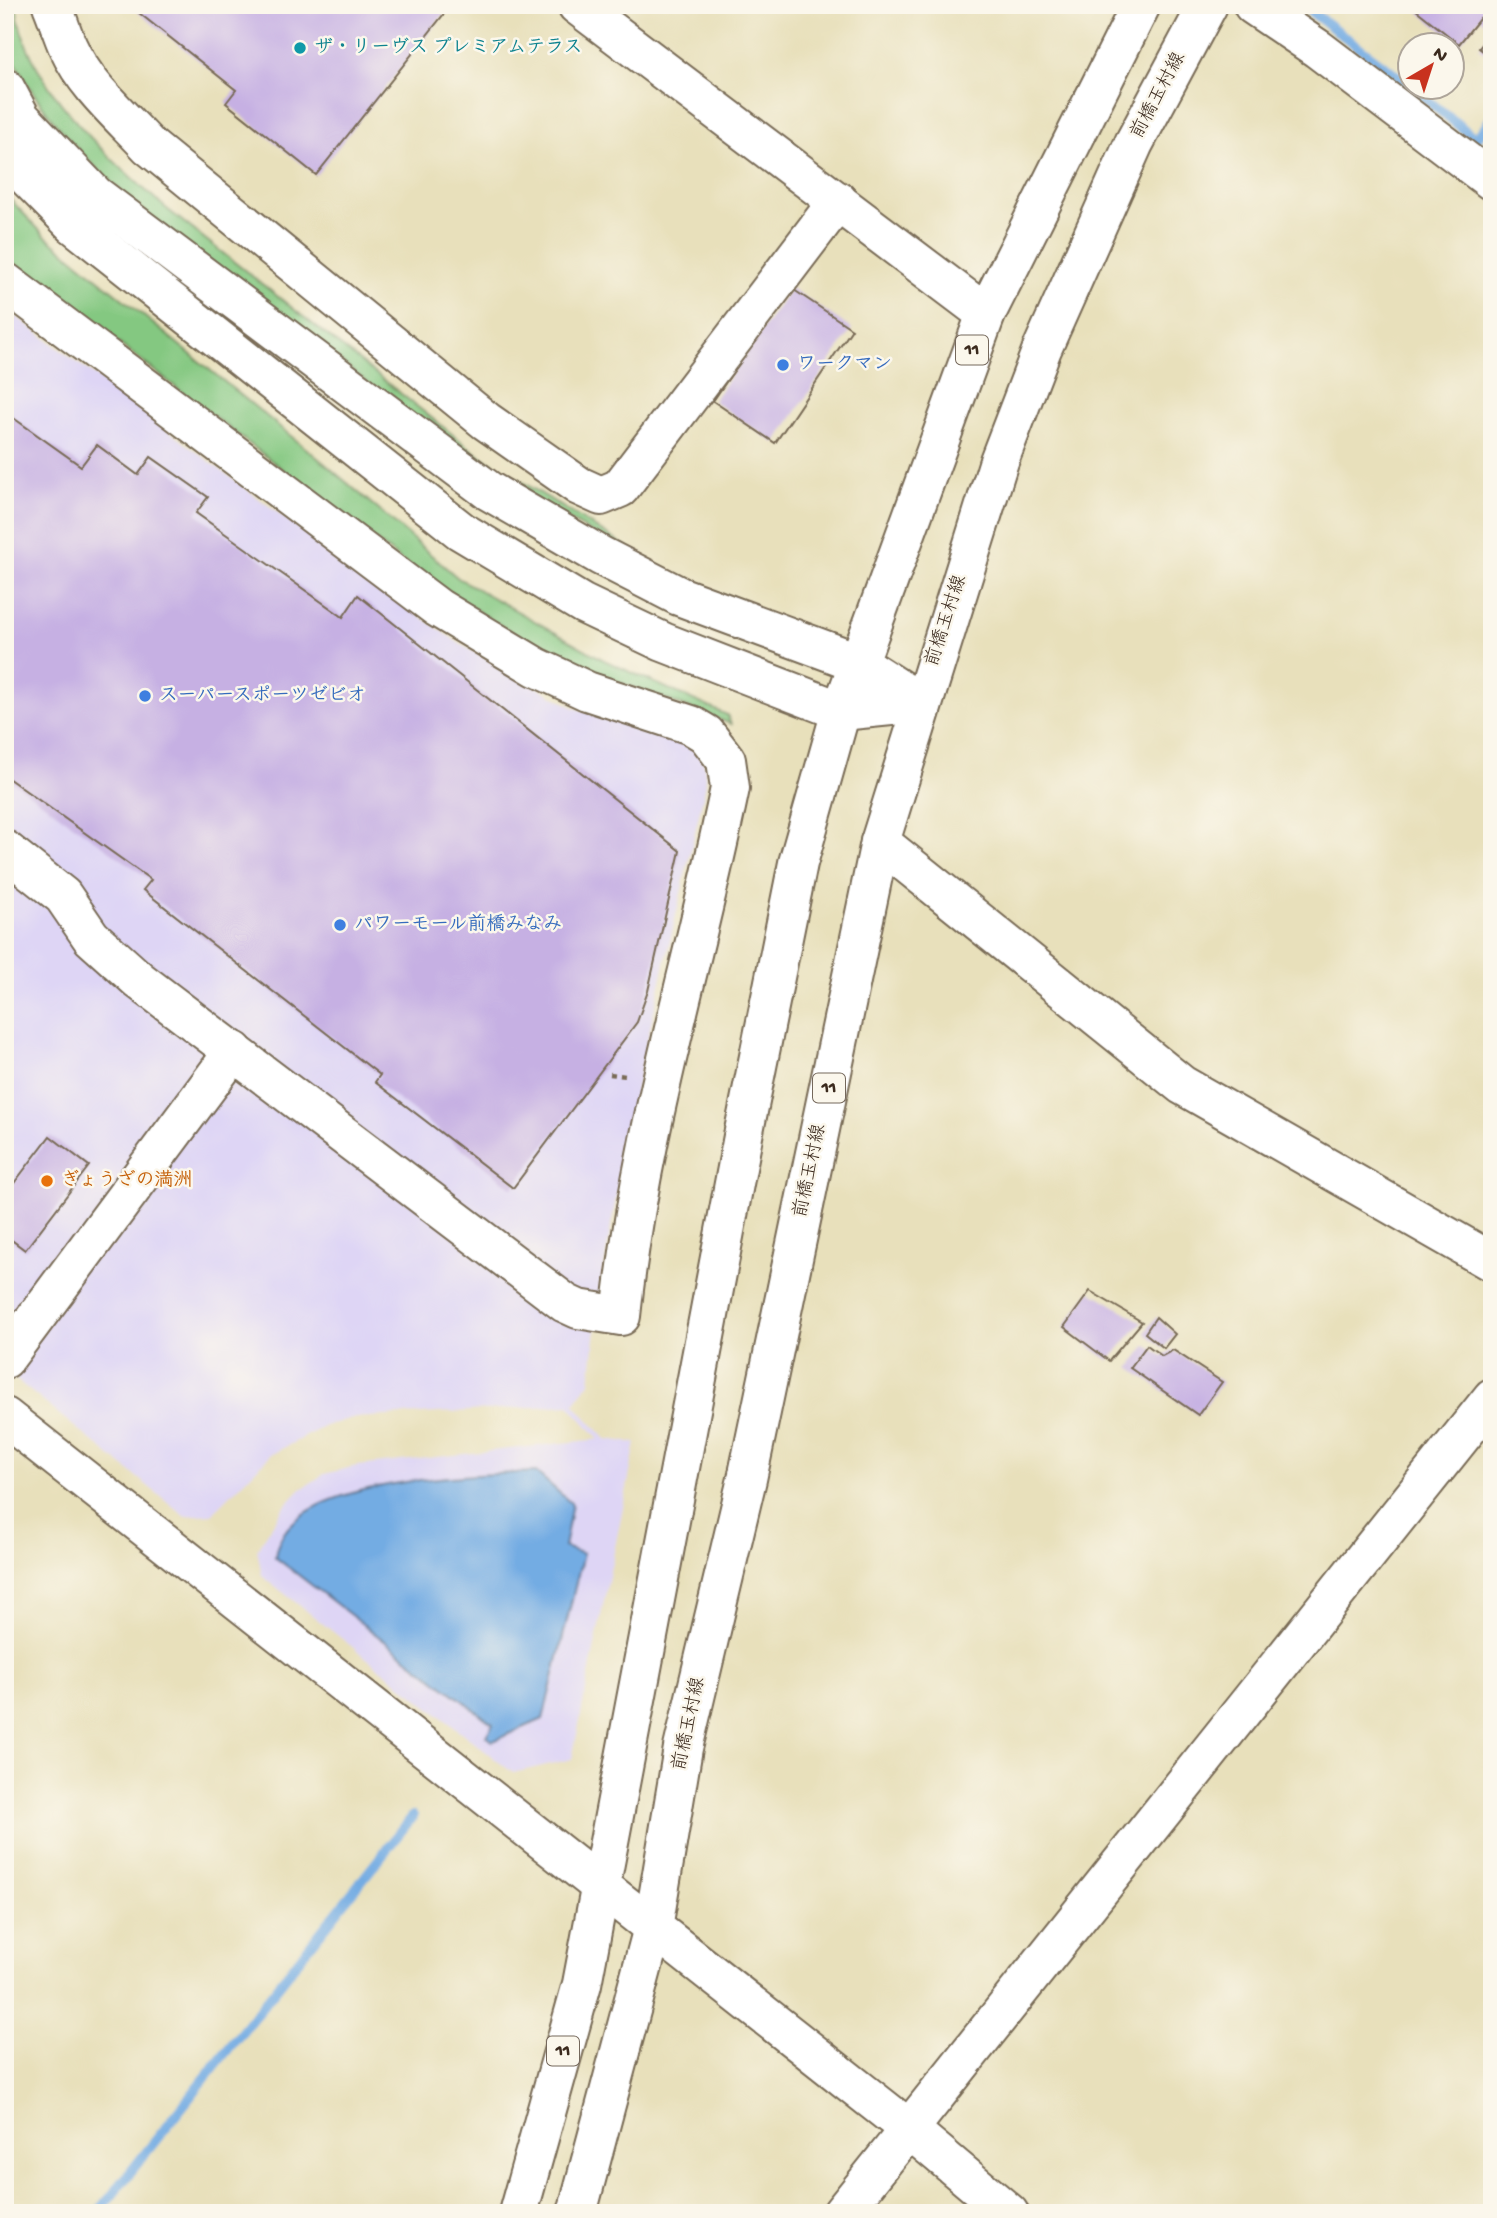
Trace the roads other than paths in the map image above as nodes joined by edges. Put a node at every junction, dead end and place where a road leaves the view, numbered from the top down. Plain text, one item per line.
1 (52, 5) edge
2 (577, 5) edge
3 (1141, 5) edge
4 (1208, 5) edge
5 (1253, 5) edge
6 (5, 88) edge
7 (5, 155) edge
8 (1492, 181) edge
9 (838, 201) junction
10 (5, 282) edge
11 (986, 314) junction
12 (857, 662) junction
13 (921, 703) junction
14 (841, 711) junction
15 (880, 842) junction
16 (5, 850) edge
17 (234, 1051) junction
18 (1492, 1262) edge
19 (5, 1359) edge
20 (1492, 1398) edge
21 (6, 1419) edge
22 (602, 1887) junction
23 (653, 1928) junction
24 (909, 2129) junction
25 (518, 2213) edge
26 (577, 2213) edge
27 (842, 2213) edge
28 (1009, 2213) edge

1 - 9 main road
2 - 9 main road
3 - 11 main road, 11
4 - 13 main road, 前橋玉村線 / 11
5 - 8 main road
6 - 12 main road
7 - 14 main road
9 - 11 main road
10 - 17 main road
11 - 12 main road, 11
12 - 13 main road
12 - 14 main road, 11
13 - 14 main road
13 - 15 main road, 前橋玉村線 / 11
14 - 22 main road, 11
15 - 18 main road
15 - 23 main road, 前橋玉村線 / 11
16 - 17 main road
17 - 19 main road
20 - 24 main road
21 - 22 main road
22 - 23 main road
22 - 25 main road, 11
23 - 24 main road
23 - 26 main road, 前橋玉村線 / 11
24 - 27 main road
24 - 28 main road

